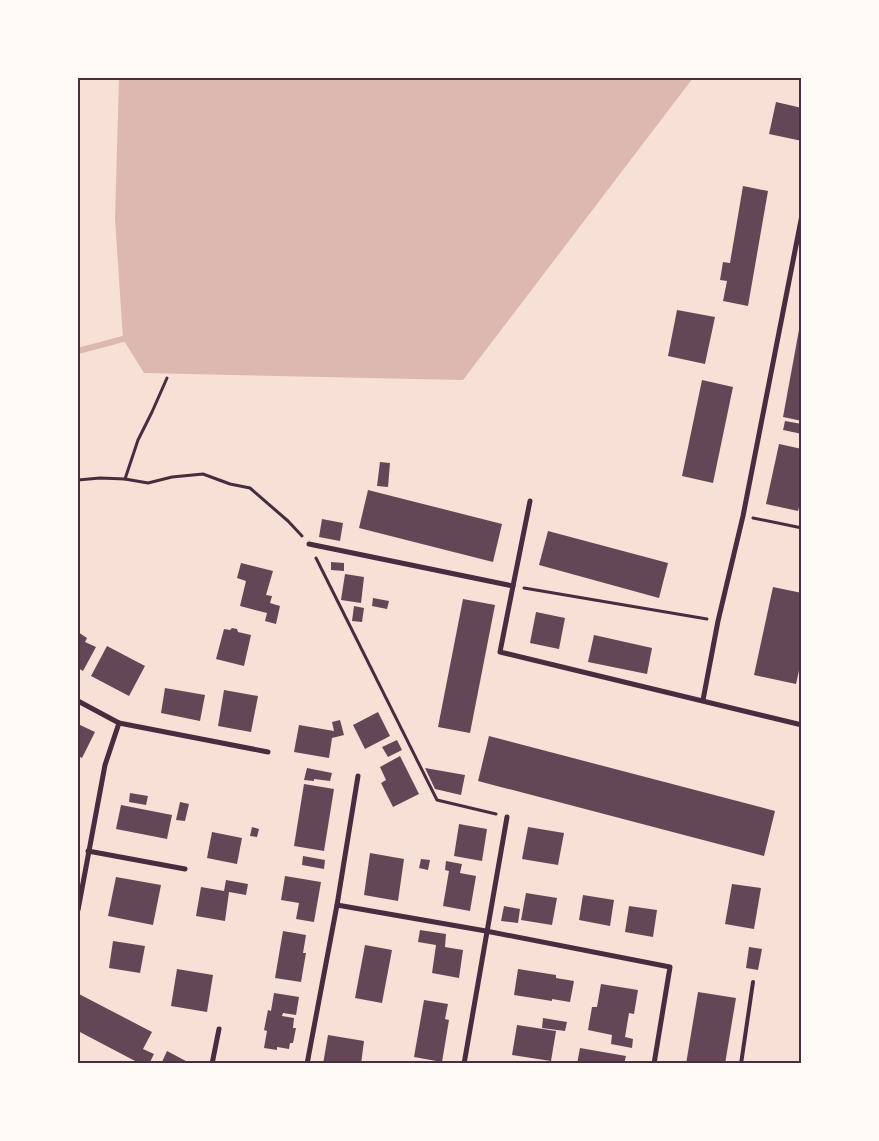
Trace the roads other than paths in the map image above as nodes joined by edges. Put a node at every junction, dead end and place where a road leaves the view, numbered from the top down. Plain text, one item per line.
1 (802, 215) edge
2 (530, 501) dead end
3 (309, 544) road end
4 (513, 586) junction
5 (703, 700) junction
6 (78, 701) edge
7 (119, 723) junction
8 (802, 725) edge
9 (268, 752) dead end
10 (358, 776) dead end
11 (507, 817) road end
12 (88, 851) junction
13 (185, 869) dead end
14 (80, 879) edge
15 (337, 905) junction
16 (78, 910) edge
17 (486, 931) junction
18 (754, 982) dead end
19 (219, 1029) dead end
20 (212, 1064) edge
21 (307, 1064) edge
22 (464, 1064) edge
23 (654, 1064) edge
24 (741, 1064) edge

1 - 5 street
2 - 4 street
3 - 4 street
4 - 5 street
5 - 8 street
6 - 7 street
7 - 9 street
7 - 12 street
10 - 15 street
11 - 17 street
12 - 13 street
12 - 14 street
14 - 16 street
15 - 17 street
15 - 21 street
17 - 22 street
17 - 23 street
18 - 24 lane
19 - 20 street

